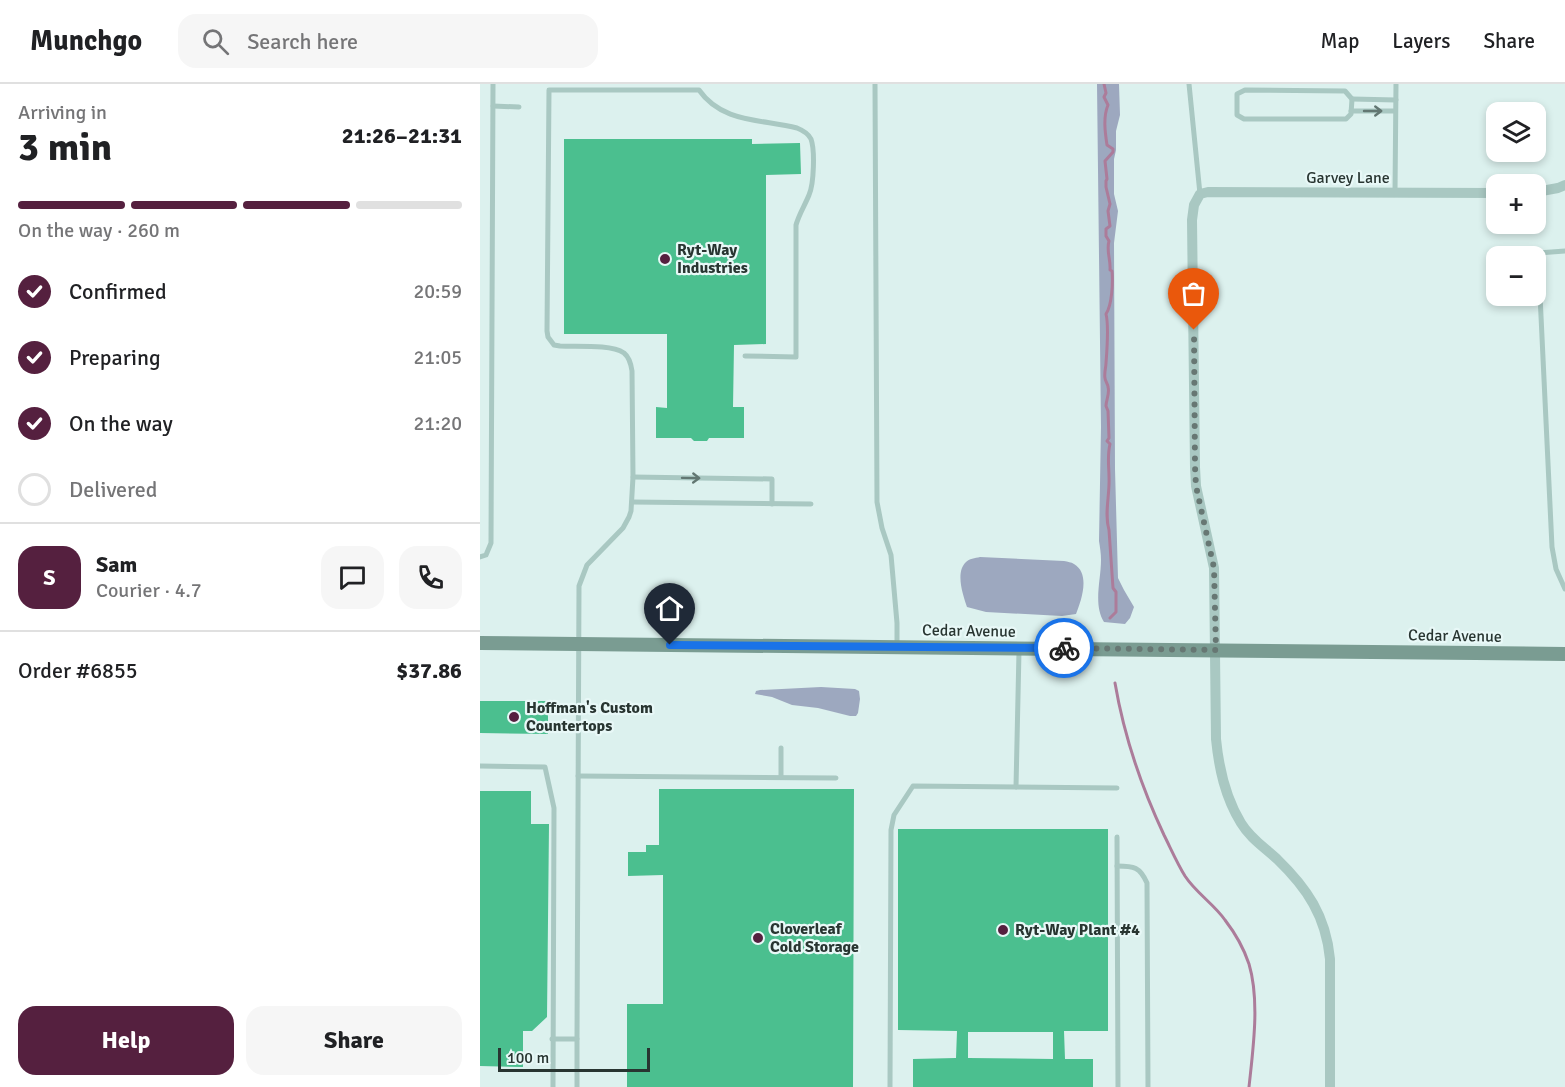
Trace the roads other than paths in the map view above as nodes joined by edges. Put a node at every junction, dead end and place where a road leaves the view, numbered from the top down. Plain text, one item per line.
1 (493, 84) edge
2 (875, 84) edge
3 (1189, 84) edge
4 (1395, 84) edge
5 (1352, 99) junction
6 (1396, 99) junction
7 (493, 106) junction
8 (519, 107) dead end
9 (1351, 111) junction
10 (1395, 111) junction
11 (1565, 186) edge
12 (1546, 190) edge
13 (1486, 193) edge
14 (1200, 194) junction
15 (1395, 194) junction
16 (1565, 251) edge
17 (745, 356) dead end
18 (633, 477) junction
19 (632, 502) junction
20 (772, 504) junction
21 (810, 504) dead end
22 (480, 557) edge
23 (1565, 589) edge
24 (480, 643) edge
25 (579, 644) junction
26 (897, 647) junction
27 (1019, 648) junction
28 (1216, 650) junction
29 (1565, 654) edge
30 (781, 748) dead end
31 (480, 766) edge
32 (578, 776) junction
33 (781, 777) junction
34 (836, 778) dead end
35 (1016, 787) junction
36 (1117, 788) dead end
37 (1117, 837) dead end
38 (1118, 866) junction
39 (552, 1039) junction
40 (577, 1039) junction
41 (553, 1087) edge
42 (577, 1087) edge
43 (890, 1087) edge
44 (1118, 1087) edge
45 (1148, 1087) edge
46 (1330, 1087) edge

1 - 7 lane
2 - 26 lane
3 - 14 lane
4 - 6 lane
5 - 6 lane
5 - 9 lane
5 - 9 lane
6 - 10 lane
7 - 8 lane
7 - 22 lane
9 -> 10 lane
10 - 15 lane
11 - 12 street
13 - 15 street, Garvey Lane
14 - 15 street, Garvey Lane
14 - 28 street
16 - 23 lane
17 - 18 lane
18 - 19 lane
18 -> 20 lane
19 - 20 lane
19 - 25 lane
20 - 21 lane
24 - 25 main road, Cedar Avenue
25 - 26 main road, Cedar Avenue
25 - 32 lane
26 - 27 main road, Cedar Avenue
27 - 28 main road, Cedar Avenue
27 - 35 lane
28 - 29 main road, Cedar Avenue
28 - 46 street
30 - 33 lane
31 - 39 lane
32 - 33 lane
32 - 40 lane
33 - 34 lane
35 - 36 lane
35 - 43 lane
37 - 38 lane
38 - 44 lane
38 - 45 lane
39 - 40 lane
39 - 41 lane
40 - 42 lane

